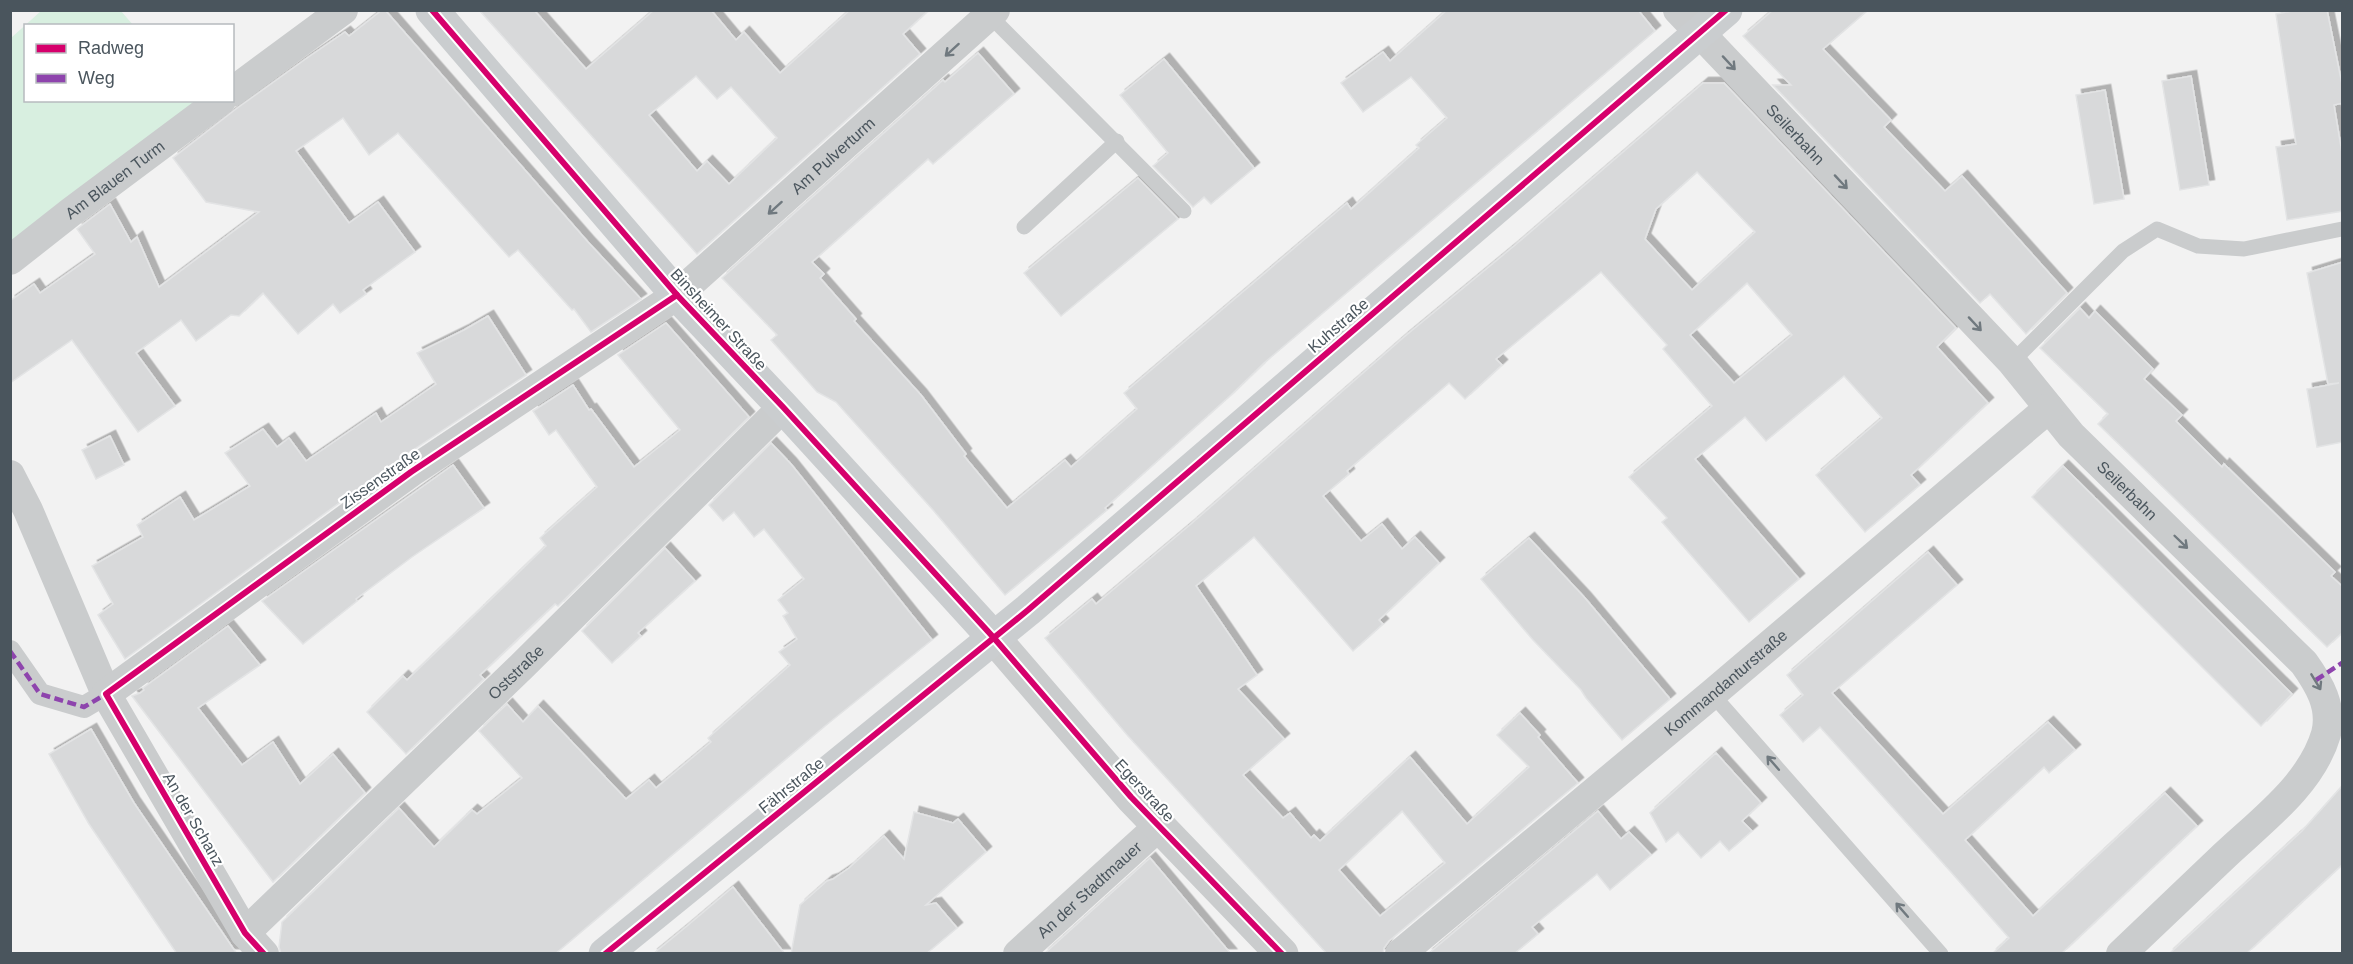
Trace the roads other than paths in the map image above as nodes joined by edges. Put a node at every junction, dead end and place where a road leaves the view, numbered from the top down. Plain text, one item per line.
1 (343, 10) edge
2 (432, 10) edge
3 (1726, 10) edge
4 (993, 13) edge
5 (1689, 21) edge
6 (234, 91) edge
7 (218, 102) edge
8 (1117, 141) junction
9 (1184, 211) dead end
10 (1024, 227) dead end
11 (2343, 228) edge
12 (10, 260) edge
13 (677, 295) junction
14 (2012, 362) junction
15 (783, 407) junction
16 (2049, 408) junction
17 (10, 475) edge
18 (994, 638) junction
19 (10, 651) edge
20 (106, 693) junction
21 (1712, 694) junction
22 (1160, 826) junction
23 (254, 943) edge
24 (606, 954) edge
25 (1018, 954) edge
26 (1282, 954) edge
27 (1400, 954) edge
28 (1941, 954) edge
29 (2121, 954) edge

1 - 6 street
2 - 13 main road, Binsheimer Straße
3 - 5 main road, Kuhstraße
4 - 8 lane, Am Pulverturm
4 -> 13 street, Am Pulverturm
5 -> 14 street, Seilerbahn
5 - 18 main road, Kuhstraße
7 - 12 street, Am Blauen Turm
8 - 9 lane, Am Pulverturm
8 - 10 lane
11 - 14 lane
13 - 15 main road, Binsheimer Straße
13 - 20 street, Zissenstraße
14 - 16 street, Seilerbahn
15 - 18 main road, Binsheimer Straße
15 - 23 street, Oststraße
16 - 21 street, Kommandanturstraße
16 -> 29 street, Seilerbahn
17 - 20 street
18 - 22 street, Egerstraße
18 - 24 main road, Fährstraße
19 - 20 street
20 - 23 street, An der Schanz
21 - 27 street, Kommandanturstraße
28 -> 21 lane
22 - 25 street, An der Stadtmauer
22 - 26 street, Egerstraße

